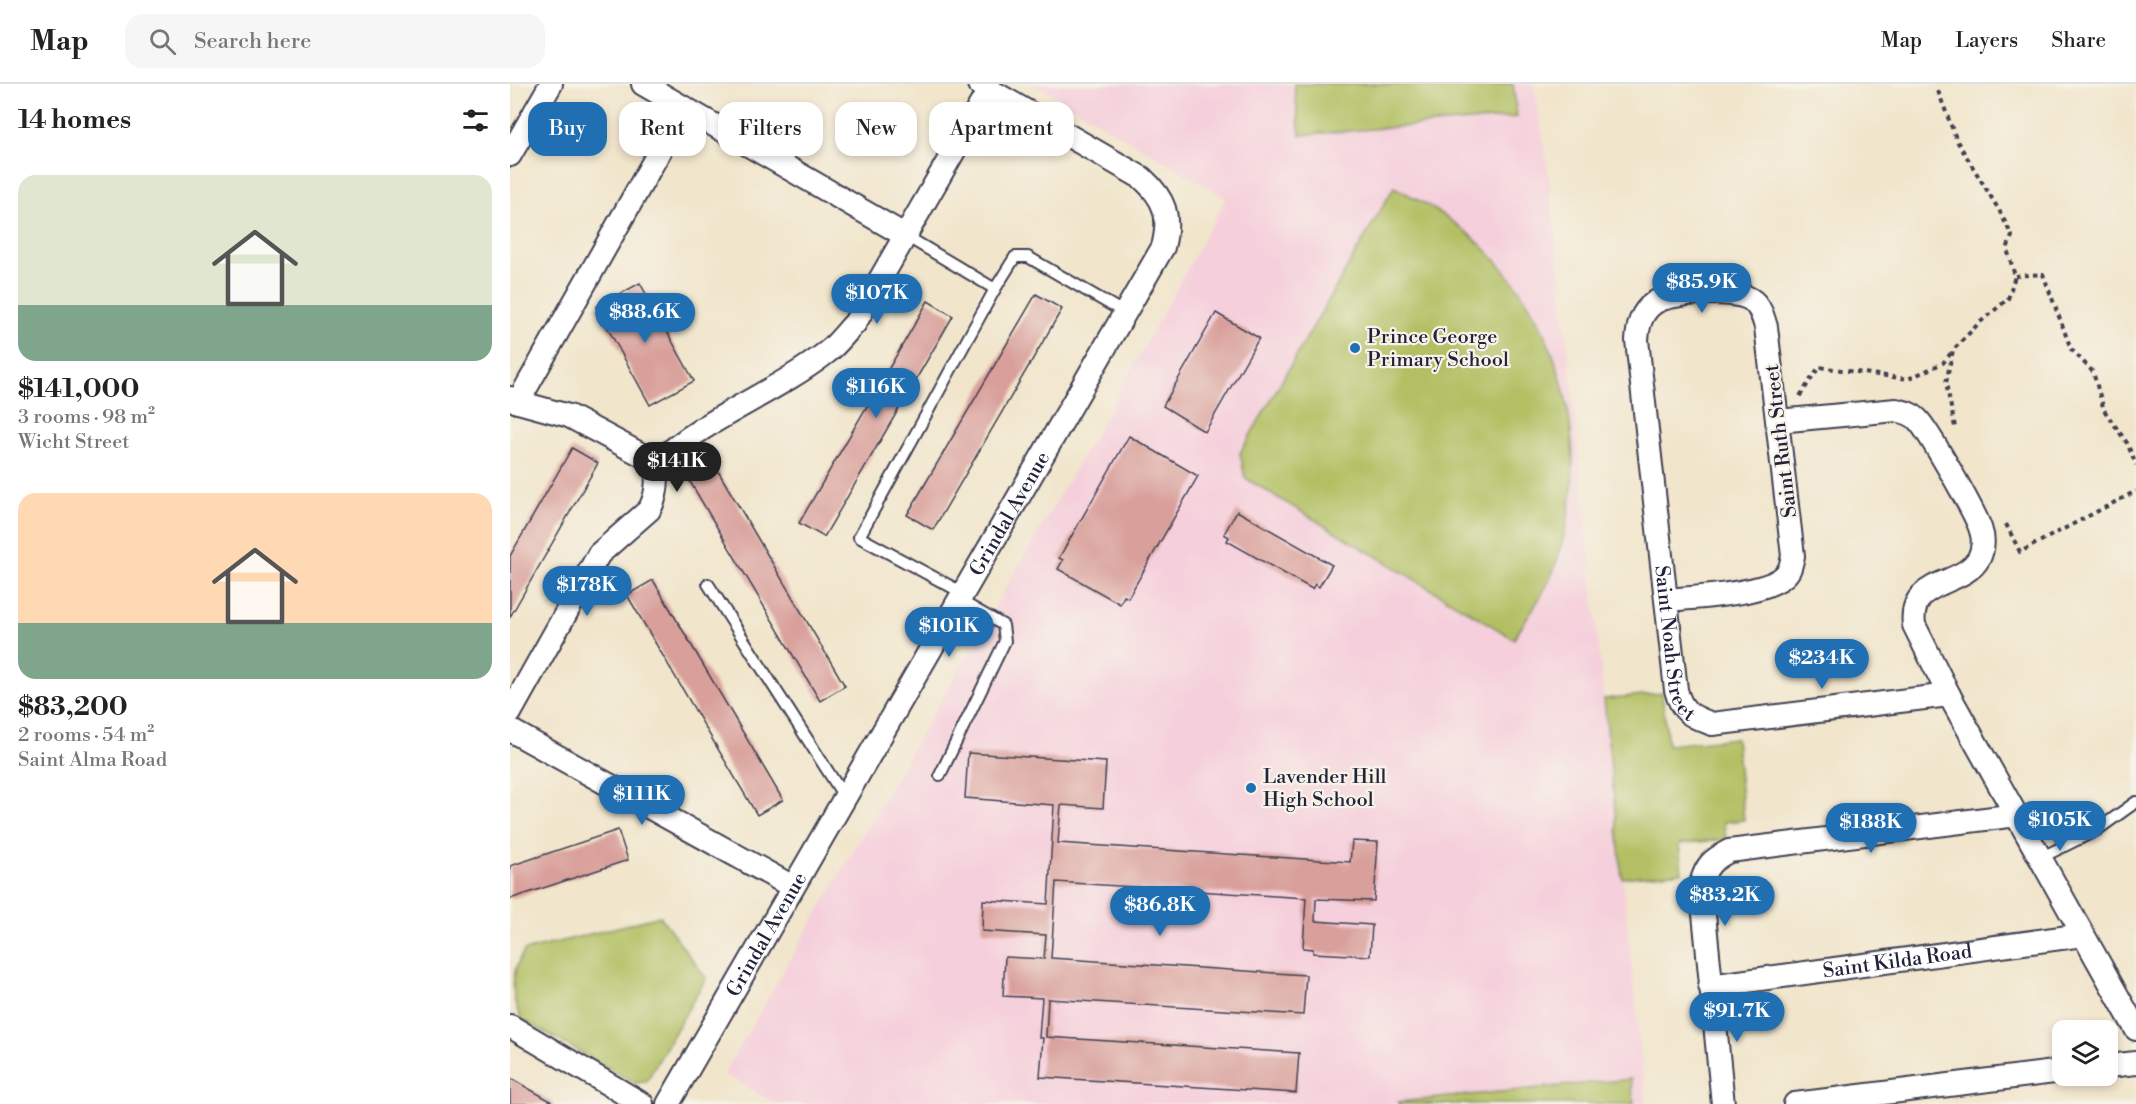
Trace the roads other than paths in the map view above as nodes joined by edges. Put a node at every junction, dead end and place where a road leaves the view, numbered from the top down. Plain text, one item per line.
1 (551, 84) edge
2 (644, 84) edge
3 (984, 87) edge
4 (674, 102) edge
5 (706, 121) edge
6 (510, 155) edge
7 (656, 156) edge
8 (906, 236) junction
9 (995, 289) junction
10 (1646, 310) joint
11 (1125, 313) junction
12 (514, 403) edge
13 (1778, 421) junction
14 (657, 463) junction
15 (708, 584) dead end
16 (961, 597) junction
17 (1668, 600) junction
18 (1948, 695) junction
19 (510, 713) edge
20 (510, 730) edge
21 (940, 775) dead end
22 (844, 798) junction
23 (2136, 802) edge
24 (2016, 815) junction
25 (2040, 858) junction
26 (793, 887) junction
27 (2083, 935) junction
28 (1710, 986) junction
29 (510, 1026) edge
30 (2136, 1029) edge
31 (2136, 1063) edge
32 (2118, 1065) edge
33 (2052, 1072) edge
34 (642, 1104) edge
35 (668, 1104) edge
36 (1723, 1104) edge
37 (1795, 1104) edge

1 - 6 street
2 - 4 street
3 - 8 street
3 - 11 street, Grindal Avenue
5 - 8 street
7 - 12 street
8 - 9 lane
8 - 14 street
9 - 11 lane
9 - 16 lane
10 - 13 street, Saint Ruth Street
10 - 17 street, Saint Noah Street
11 - 16 street, Grindal Avenue
12 - 14 street
13 - 17 street, Saint Ruth Street
13 - 18 street
14 - 19 street
15 - 22 lane
16 - 21 lane
16 - 22 street, Grindal Avenue
17 - 18 street, Saint Noah Street
18 - 24 street
20 - 26 street
22 - 26 street, Grindal Avenue
23 - 25 lane
24 - 25 street
24 - 28 street
25 - 27 street
26 - 35 street, Grindal Avenue
27 - 28 street, Saint Kilda Road
27 - 30 street
28 - 36 street
29 - 34 street
31 - 32 street
33 - 37 street

